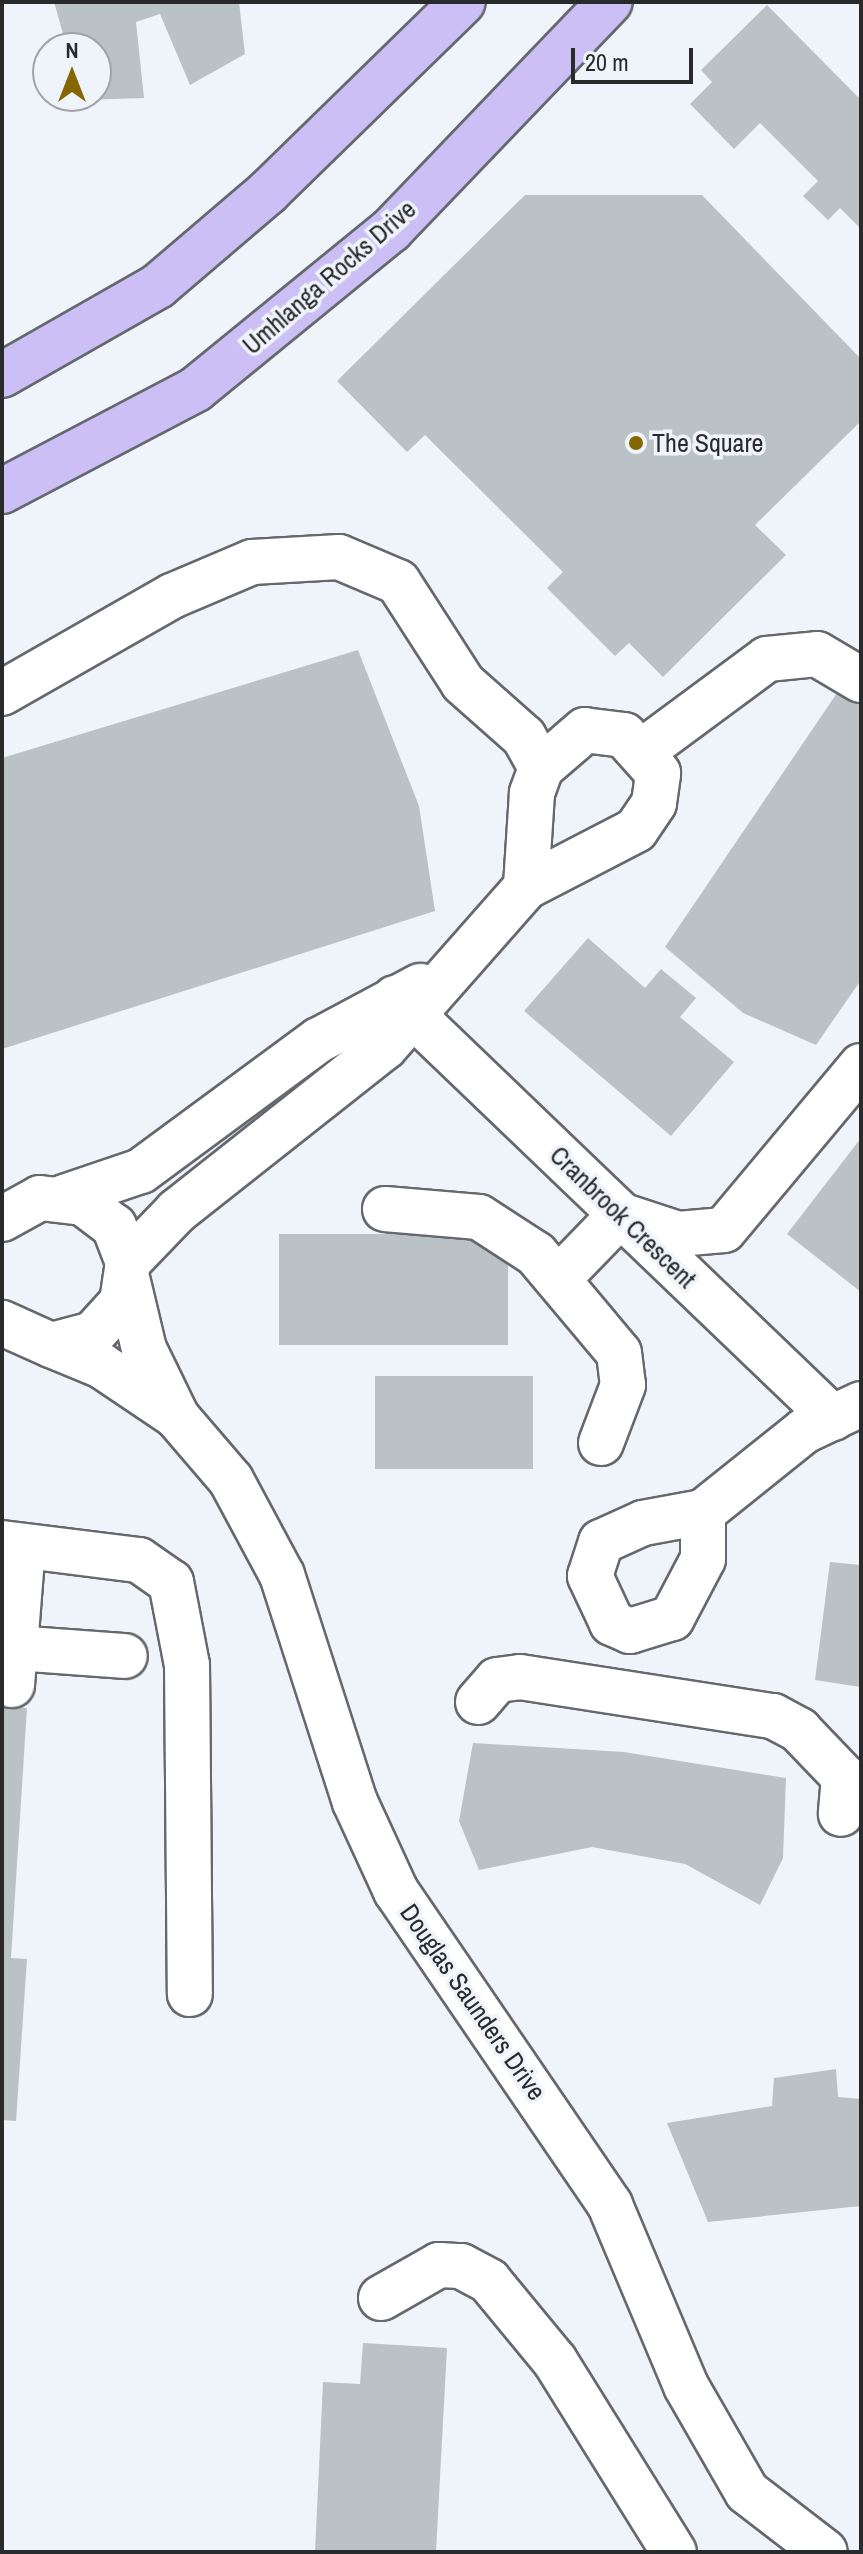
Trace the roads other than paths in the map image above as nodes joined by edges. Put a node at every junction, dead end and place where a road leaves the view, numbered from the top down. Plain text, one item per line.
1 (463, 2) edge
2 (610, 2) edge
3 (2, 375) edge
4 (2, 491) edge
5 (861, 680) edge
6 (2, 693) edge
7 (644, 750) junction
8 (541, 768) junction
9 (526, 887) junction
10 (405, 1007) junction
11 (861, 1066) edge
12 (2, 1174) edge
13 (52, 1198) junction
14 (385, 1209) dead end
15 (620, 1215) junction
16 (2, 1219) edge
17 (128, 1272) junction
18 (558, 1279) junction
19 (5, 1330) edge
20 (51, 1345) junction
21 (847, 1411) edge
22 (177, 1417) junction
23 (601, 1443) dead end
24 (703, 1512) junction
25 (12, 1545) edge
26 (654, 1627) junction
27 (125, 1656) dead end
28 (10, 1660) edge
29 (632, 1695) junction
30 (478, 1702) dead end
31 (841, 1814) dead end
32 (190, 1994) dead end
33 (381, 2298) dead end
34 (674, 2552) edge
35 (825, 2552) edge

1 - 3 main road
2 - 4 main road, Umhlanga Rocks Drive
5 - 7 street
6 - 8 street
7 - 8 street
7 - 9 street
8 - 9 street
9 - 10 street
10 - 13 street
10 - 15 street, Cranbrook Crescent
10 - 17 street
11 - 15 street
12 - 13 street
13 - 16 street
13 - 17 street, Douglas Saunders Drive
14 - 18 street
15 - 18 street
15 - 21 street, Cranbrook Crescent
17 - 20 street
17 - 22 street, Douglas Saunders Drive
18 - 23 street
19 - 20 street, Douglas Saunders Drive
20 - 22 street, Douglas Saunders Drive
21 - 24 street, Cranbrook Crescent
22 - 35 street, Douglas Saunders Drive
24 - 26 street
24 - 26 street
25 - 28 street
25 - 32 street
26 - 29 street
27 - 28 street
29 - 30 street
29 - 31 street
33 - 34 street

